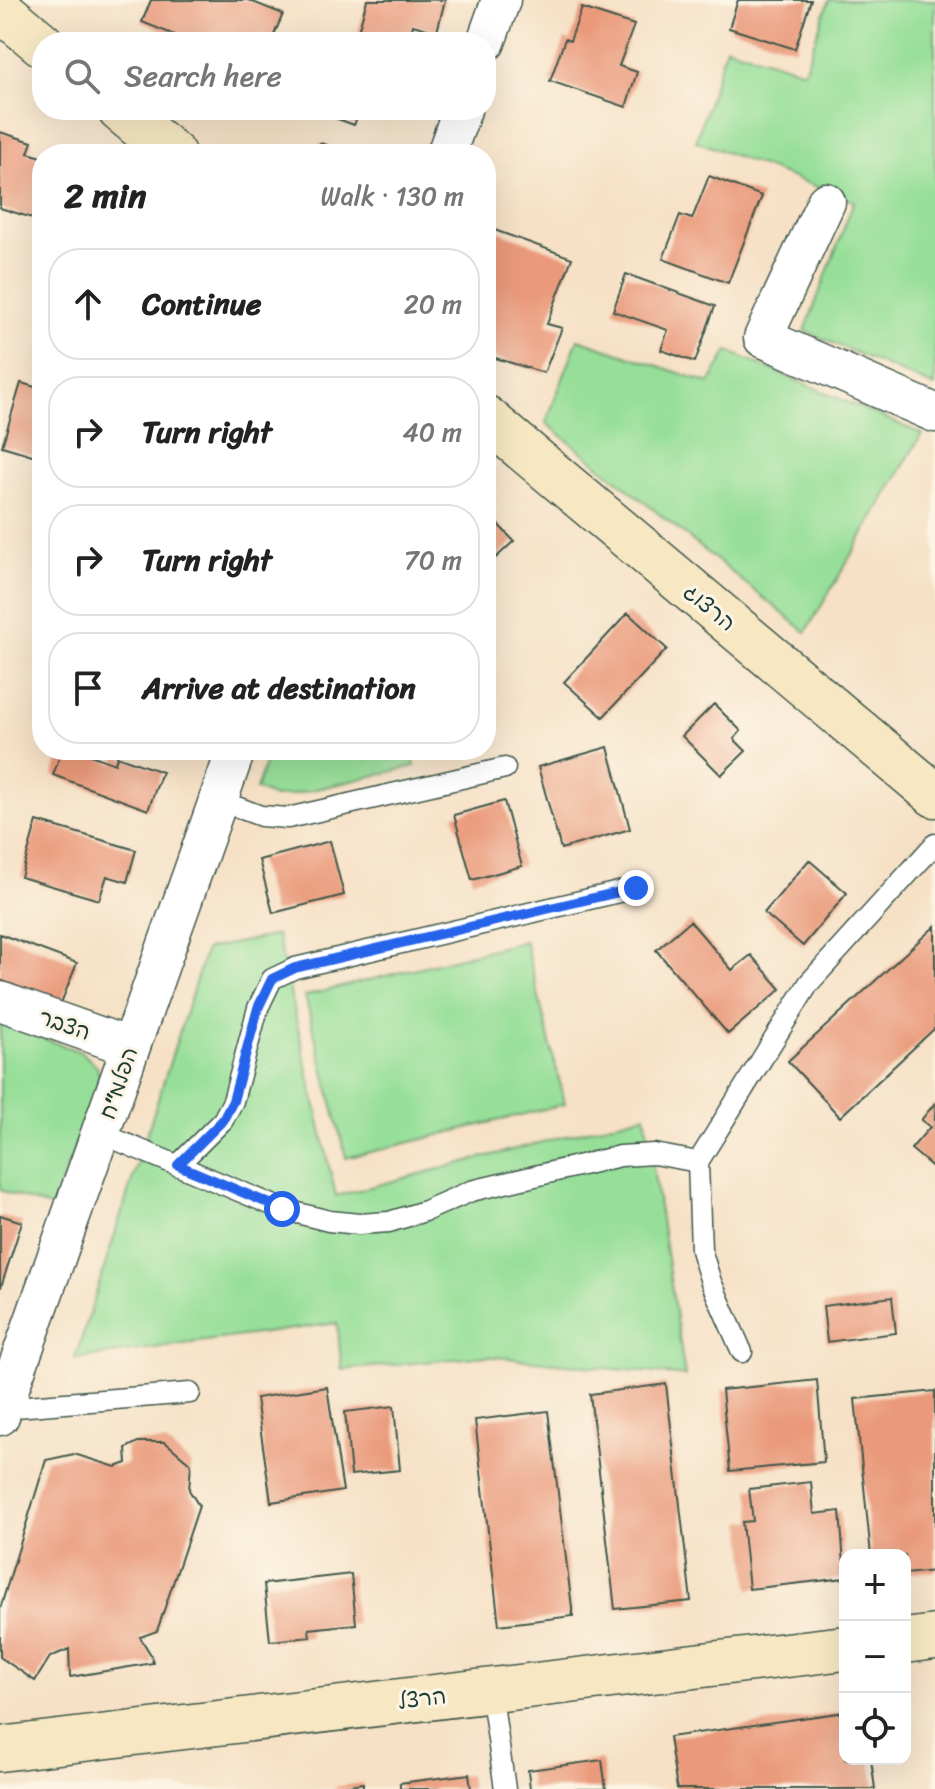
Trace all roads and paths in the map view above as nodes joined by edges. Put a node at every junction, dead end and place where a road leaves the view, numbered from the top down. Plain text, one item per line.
1 (501, 0) edge
2 (0, 9) edge
3 (490, 32) edge
4 (32, 36) edge
5 (132, 120) edge
6 (458, 120) edge
7 (161, 144) edge
8 (450, 144) edge
9 (826, 202) dead end
10 (935, 413) edge
11 (496, 426) edge
12 (232, 760) edge
13 (505, 768) dead end
14 (935, 795) edge
15 (218, 800) junction
16 (935, 844) edge
17 (636, 888) dead end
18 (0, 1001) edge
19 (130, 1047) junction
20 (100, 1133) junction
21 (698, 1162) junction
22 (178, 1165) junction
23 (742, 1352) dead end
24 (190, 1393) dead end
25 (1, 1412) edge
26 (935, 1637) edge
27 (911, 1640) edge
28 (839, 1649) edge
29 (491, 1690) junction
30 (0, 1749) edge
31 (505, 1789) edge

1 - 3 street
2 - 4 street
5 - 7 street
6 - 8 street
9 - 10 street
11 - 14 street, הרצוג
12 - 15 street, הפלמ"ח
13 - 15 lane
15 - 19 street, הפלמ"ח
16 - 21 lane
17 - 22 lane
18 - 19 street, הצבר
19 - 20 street, הפלמ"ח
20 - 22 lane
20 - 25 street, הפלמ"ח
21 - 22 lane
21 - 23 lane
24 - 25 lane
26 - 27 street
28 - 29 street, הרצל
29 - 30 street, הרצל
29 - 31 lane

